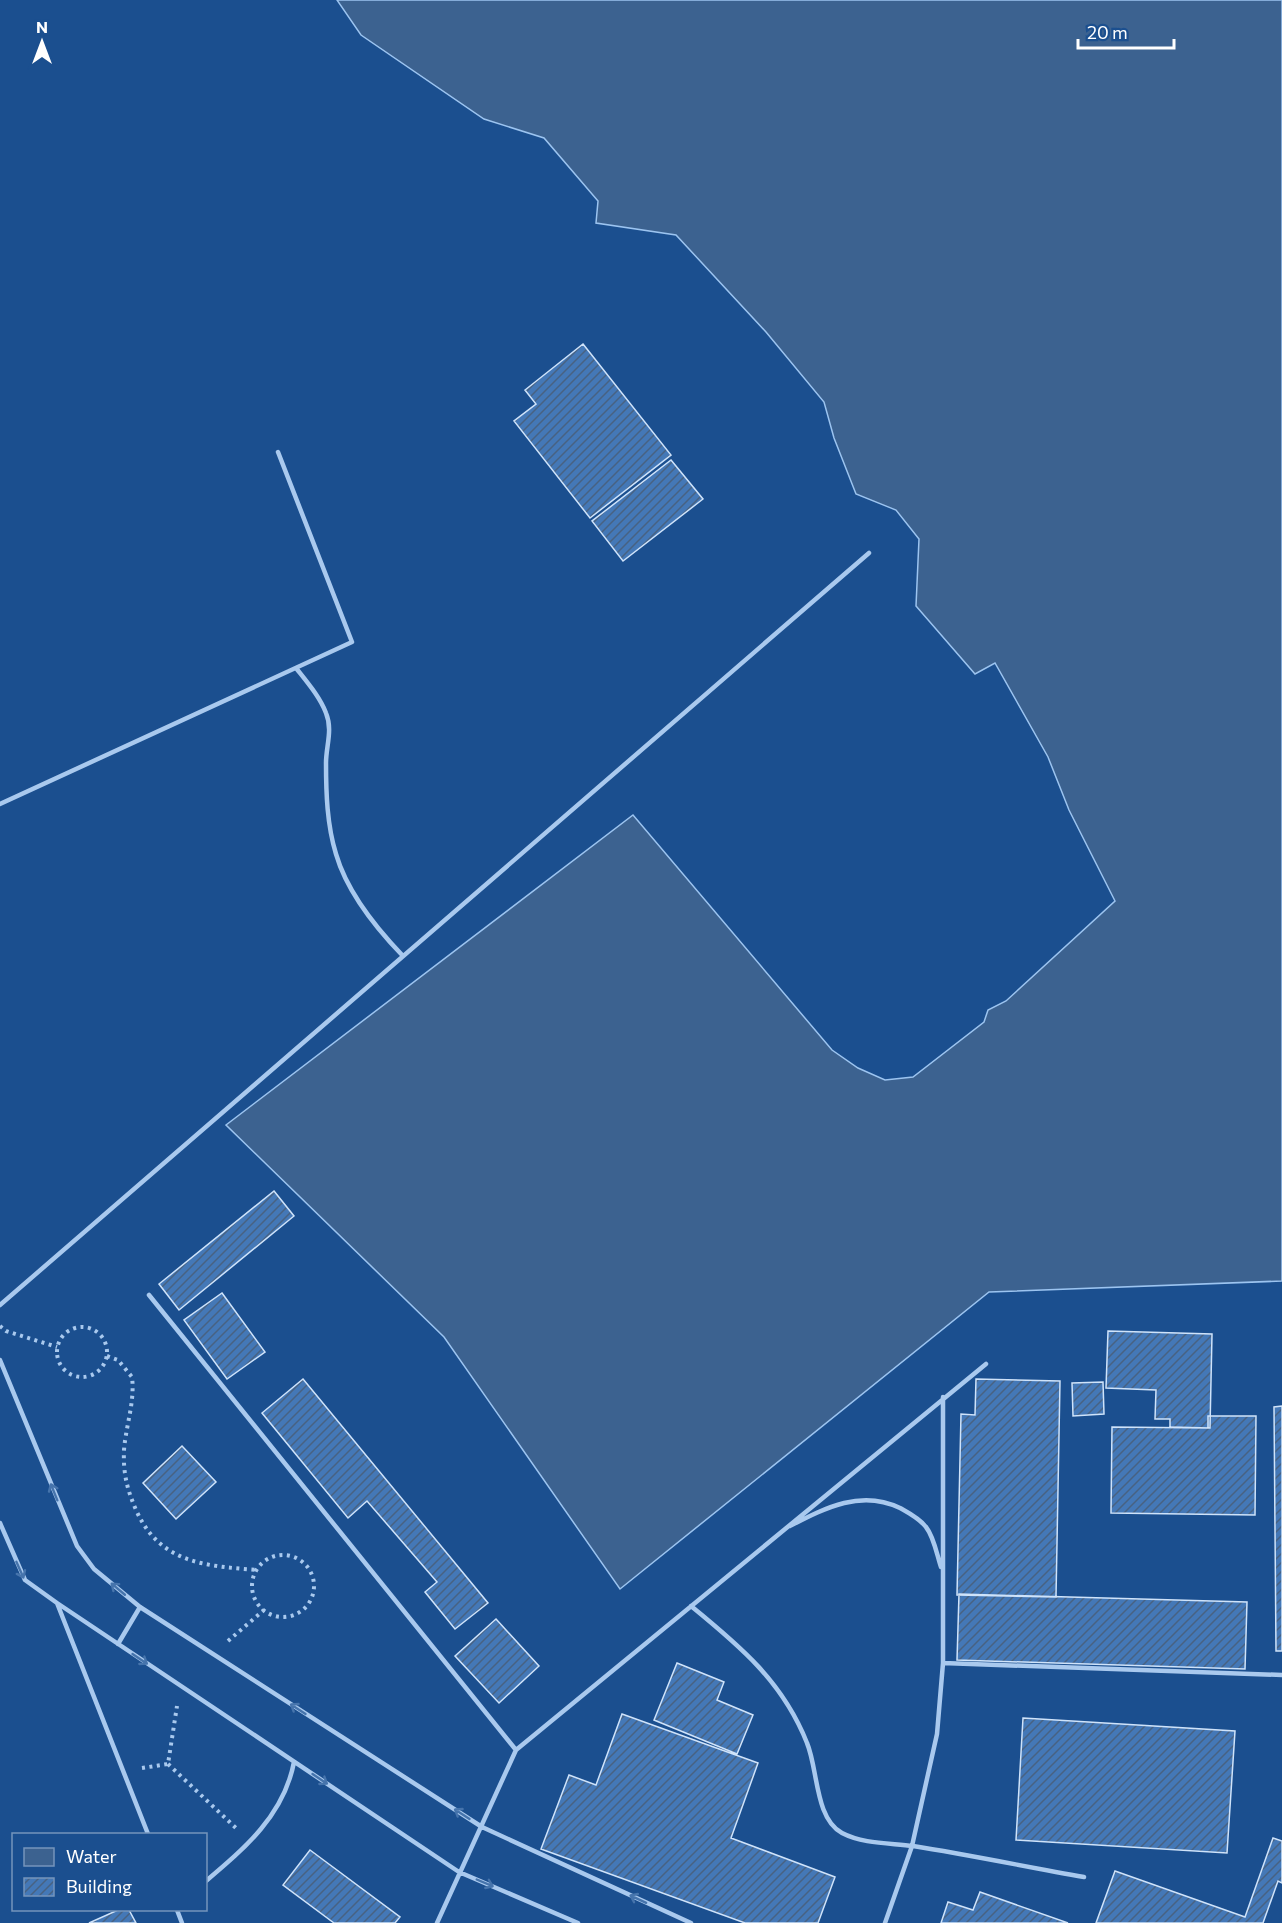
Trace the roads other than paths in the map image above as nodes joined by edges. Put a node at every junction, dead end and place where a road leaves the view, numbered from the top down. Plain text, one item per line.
1 (278, 452) dead end
2 (869, 553) dead end
3 (296, 668) junction
4 (0, 794) edge
5 (2, 803) edge
6 (403, 956) junction
7 (149, 1295) dead end
8 (0, 1305) edge
9 (0, 1360) edge
10 (986, 1365) dead end
11 (943, 1398) junction
12 (0, 1523) edge
13 (783, 1530) junction
14 (943, 1572) junction
15 (57, 1603) junction
16 (691, 1606) junction
17 (140, 1607) junction
18 (118, 1644) junction
19 (944, 1663) junction
20 (1282, 1675) edge
21 (516, 1750) junction
22 (294, 1762) junction
23 (482, 1827) junction
24 (148, 1833) edge
25 (912, 1846) junction
26 (459, 1872) junction
27 (1084, 1877) dead end
28 (207, 1880) edge
29 (437, 1923) edge
30 (578, 1923) edge
31 (691, 1923) edge
32 (885, 1923) edge

1 - 3 lane
2 - 6 lane
3 - 5 lane
3 - 6 lane
4 - 5 lane
6 - 8 lane
7 - 21 lane
17 -> 9 lane
10 - 11 lane
11 - 13 lane
11 - 14 lane
12 -> 15 lane
13 - 14 lane
13 - 16 lane
14 - 19 lane
15 - 18 lane
15 - 24 lane
16 - 21 lane
16 - 25 lane
17 - 18 lane
23 -> 17 lane
18 -> 22 lane
19 - 20 lane
19 - 25 lane
21 - 23 lane
22 -> 26 lane
22 - 28 lane
23 - 26 lane
31 -> 23 lane
25 - 27 lane
25 - 32 lane
26 - 29 lane
26 -> 30 lane

